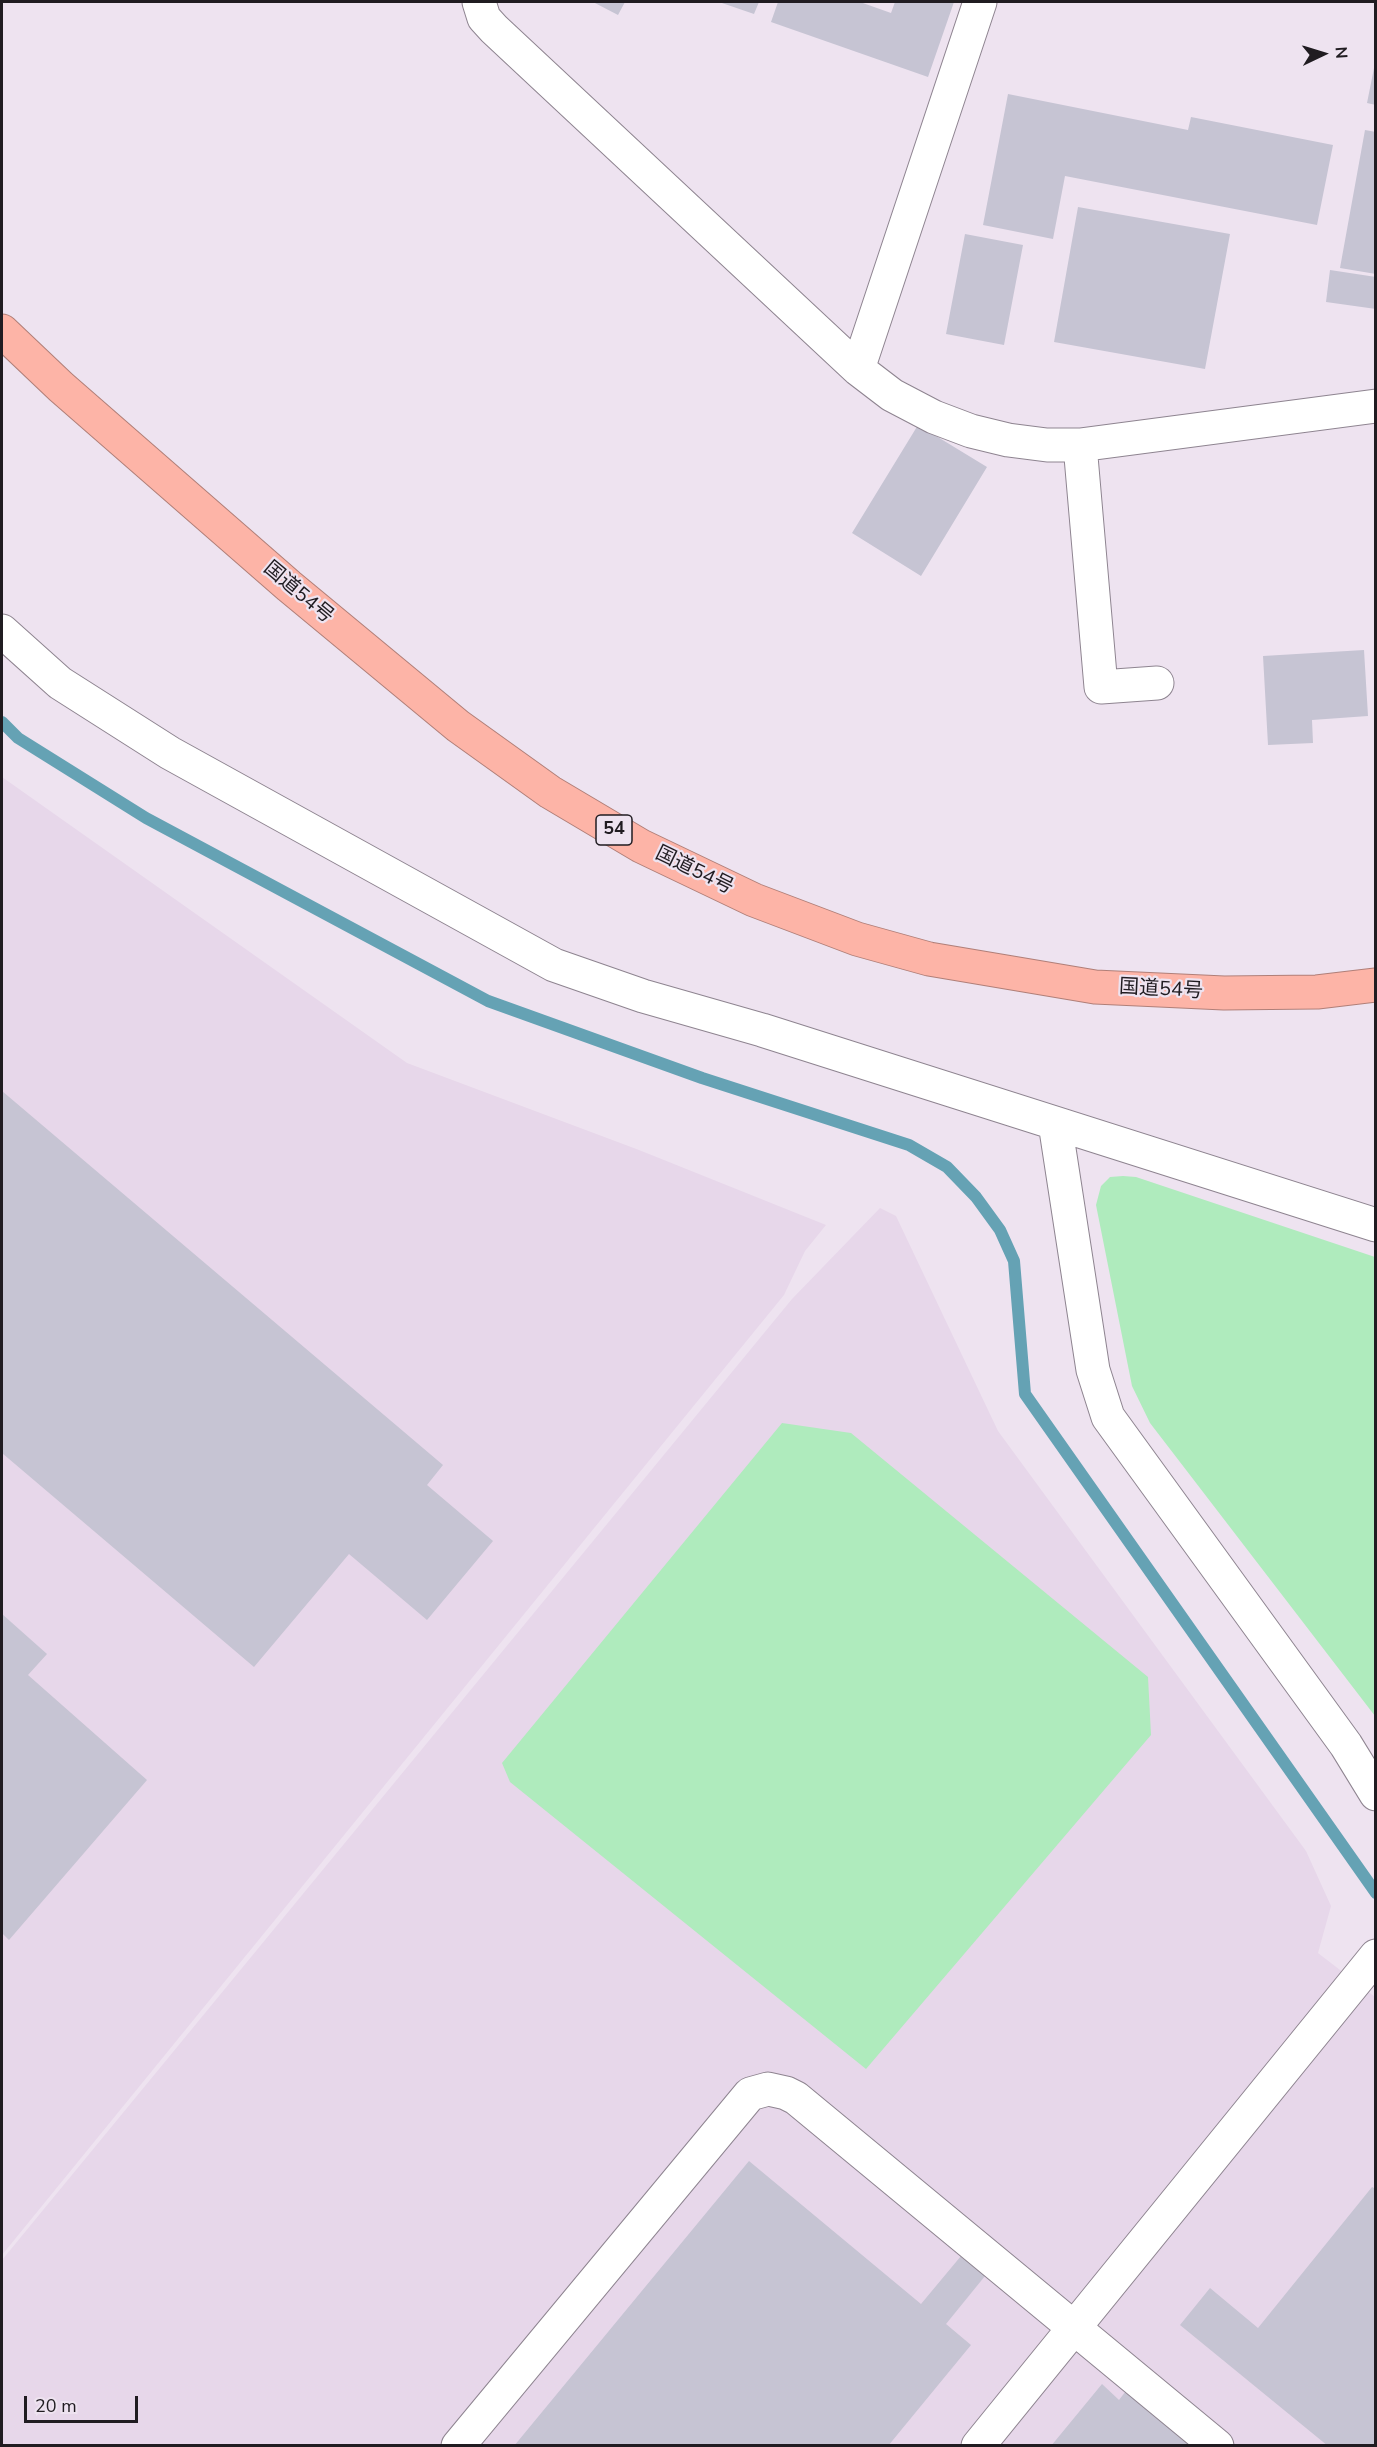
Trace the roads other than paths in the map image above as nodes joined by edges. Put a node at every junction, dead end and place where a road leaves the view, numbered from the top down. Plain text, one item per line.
1 (479, 2) edge
2 (980, 2) edge
3 (2, 332) edge
4 (858, 369) junction
5 (1376, 406) edge
6 (1080, 445) junction
7 (2, 631) edge
8 (1157, 683) dead end
9 (1376, 985) edge
10 (1055, 1123) junction
11 (1376, 1225) edge
12 (1376, 1794) edge
13 (1376, 1956) edge
14 (1074, 2327) junction
15 (458, 2445) edge
16 (978, 2445) edge
17 (1217, 2445) edge

1 - 4 street
2 - 4 street
3 - 9 highway, 国道54号 / 54
4 - 6 street
5 - 6 street
6 - 8 street
7 - 10 street
10 - 11 street
10 - 12 street
13 - 14 street
14 - 15 street
14 - 16 street
14 - 17 street

